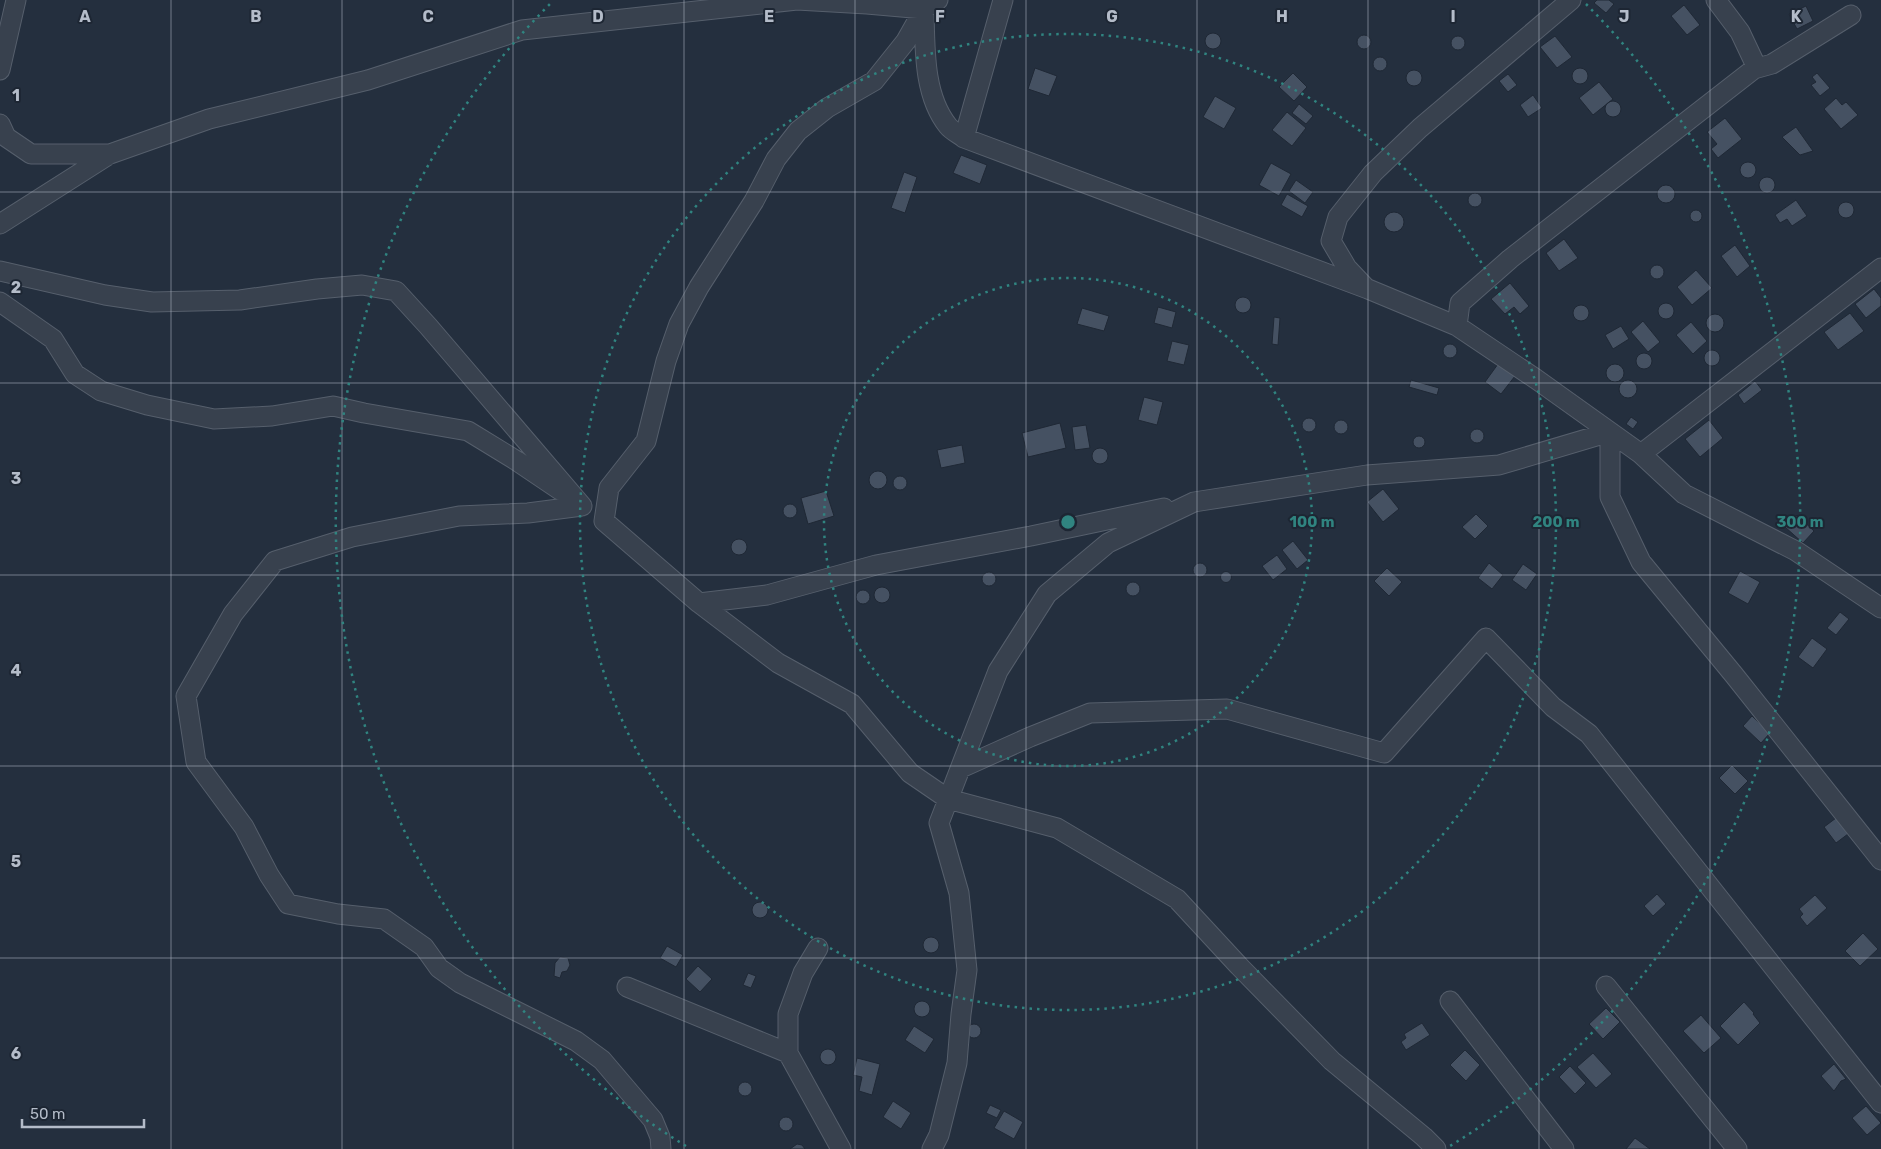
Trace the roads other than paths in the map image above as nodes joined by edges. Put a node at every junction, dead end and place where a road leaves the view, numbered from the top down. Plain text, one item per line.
1 (16, 0) edge
2 (1003, 0) edge
3 (1571, 0) edge
4 (1716, 0) edge
5 (931, 5) edge
6 (1851, 15) dead end
7 (1757, 68) junction
8 (0, 70) edge
9 (0, 124) edge
10 (964, 138) junction
11 (110, 154) junction
12 (0, 224) edge
13 (1881, 268) edge
14 (0, 271) edge
15 (1368, 289) junction
16 (0, 302) edge
17 (1457, 326) junction
18 (1610, 432) junction
19 (1641, 454) junction
20 (1194, 502) junction
21 (582, 506) junction
22 (604, 521) junction
23 (699, 603) junction
24 (1879, 604) edge
25 (961, 768) junction
26 (948, 799) junction
27 (1881, 860) edge
28 (818, 948) dead end
29 (1606, 986) dead end
30 (627, 987) dead end
31 (1450, 1001) dead end
32 (788, 1053) junction
33 (1881, 1102) edge
34 (661, 1149) edge
35 (841, 1149) edge
36 (932, 1149) edge
37 (1436, 1149) edge
38 (1564, 1149) edge
39 (1738, 1149) edge

1 - 8 street
2 - 10 street
3 - 15 street
4 - 7 street
5 - 10 street
5 - 11 street
5 - 22 street
6 - 7 street
7 - 17 street
9 - 11 street
10 - 15 street
11 - 12 street
13 - 19 street
14 - 21 street
15 - 17 street
16 - 21 street
17 - 18 street
18 - 19 street
18 - 20 street
18 - 27 street
19 - 24 street
20 - 23 street
20 - 25 street
21 - 22 street
21 - 34 street
22 - 23 street
23 - 26 street
25 - 26 street
25 - 33 street
26 - 36 street
26 - 37 street
28 - 32 street
29 - 39 street
30 - 32 street
31 - 38 street
32 - 35 street

